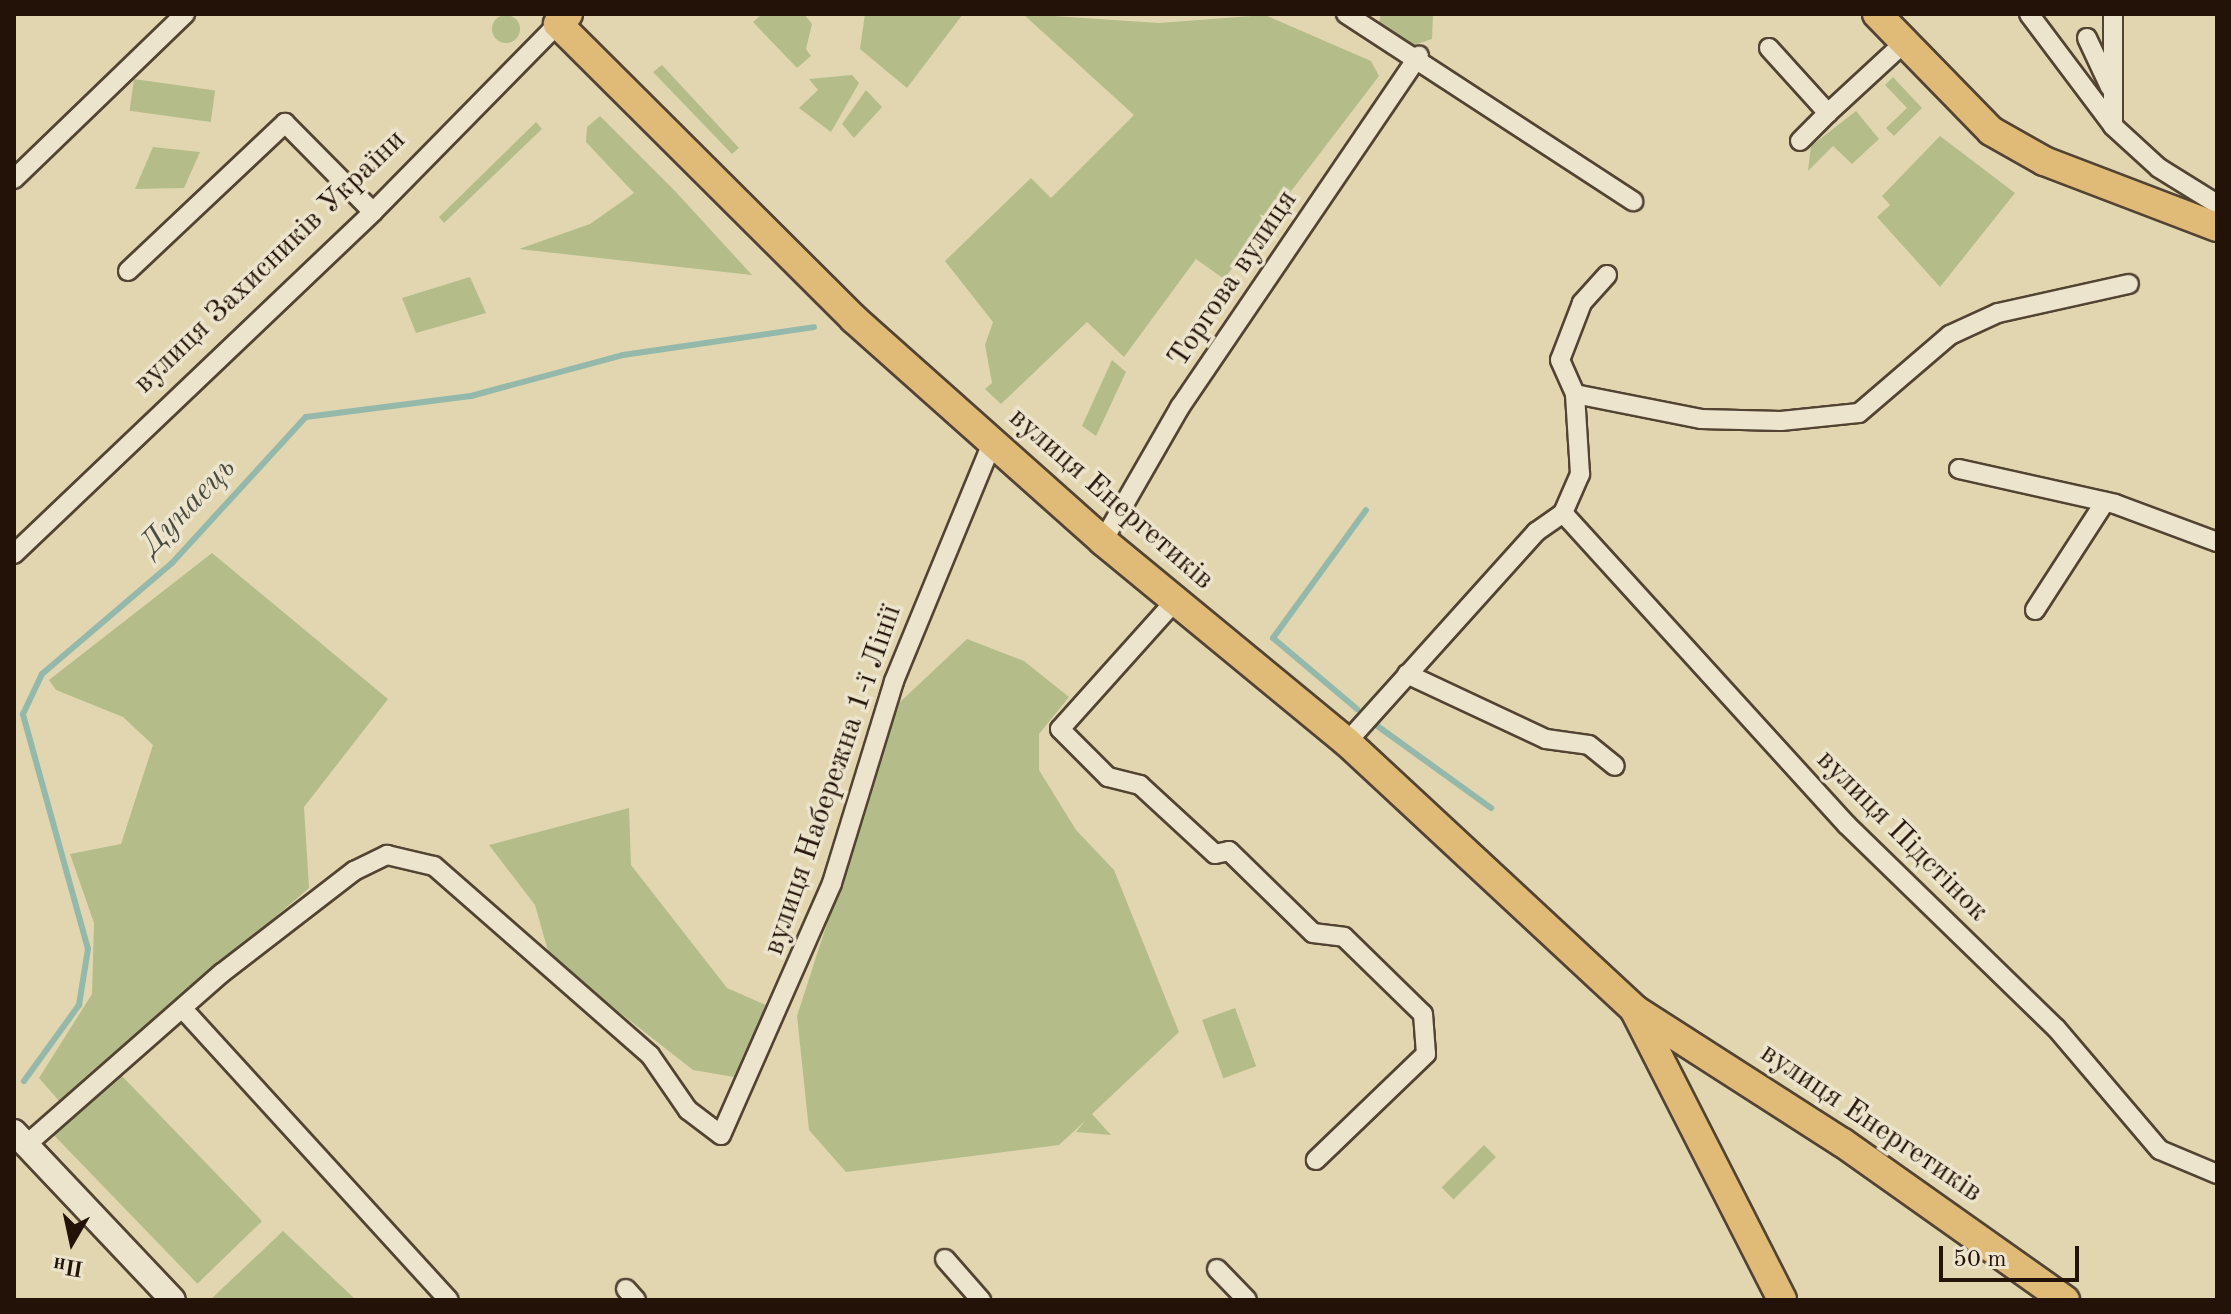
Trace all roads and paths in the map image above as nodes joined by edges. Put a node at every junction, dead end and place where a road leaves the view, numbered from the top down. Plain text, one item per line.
1 (185, 14) edge
2 (1346, 14) edge
3 (1877, 14) edge
4 (2029, 14) edge
5 (2113, 14) edge
6 (558, 17) edge
7 (2087, 38) dead end
8 (1906, 41) junction
9 (1769, 48) dead end
10 (1419, 55) junction
11 (2113, 93) junction
12 (1828, 113) junction
13 (2113, 126) junction
14 (1800, 141) dead end
15 (14, 179) edge
16 (1633, 201) dead end
17 (2217, 204) edge
18 (373, 212) junction
19 (2217, 227) edge
20 (128, 271) dead end
21 (1607, 275) dead end
22 (2129, 284) dead end
23 (1575, 394) junction
24 (993, 441) junction
25 (1959, 469) dead end
26 (2105, 502) junction
27 (1563, 513) junction
28 (1103, 541) junction
29 (2217, 542) edge
30 (14, 554) edge
31 (1175, 601) junction
32 (2035, 610) dead end
33 (1407, 674) junction
34 (1347, 742) junction
35 (1615, 766) dead end
36 (183, 1009) junction
37 (1634, 1009) junction
38 (20, 1138) edge
39 (1316, 1160) dead end
40 (2217, 1174) edge
41 (945, 1259) dead end
42 (1217, 1269) dead end
43 (173, 1300) edge
44 (449, 1300) edge
45 (981, 1300) edge
46 (1247, 1300) edge
47 (1782, 1300) edge
48 (2065, 1300) edge

1 - 15 street
2 - 10 street
3 - 8 main road
4 - 13 street
5 - 11 street
6 - 18 street, вулиця Захисників України
6 - 24 main road, вулиця Енергетиків
7 - 11 street
8 - 12 street
8 - 19 main road
9 - 12 street
10 - 16 street
10 - 28 street, Торгова вулиця
11 - 13 street
12 - 14 street
13 - 17 street
18 - 20 street
18 - 30 street, вулиця Захисників України
21 - 23 street
22 - 23 street
23 - 27 street
24 - 28 main road, вулиця Енергетиків
24 - 36 street, вулиця Набережна 1-ї Лінії
25 - 26 street
26 - 29 street
26 - 32 street
27 - 33 street
27 - 40 street, вулиця Підстінок
28 - 31 main road, вулиця Енергетиків
31 - 34 main road, вулиця Енергетиків
31 - 39 street
33 - 34 street
33 - 35 street
34 - 37 main road, вулиця Енергетиків
36 - 38 street
36 - 44 street
37 - 47 main road, вулиця Енергетиків
37 - 48 main road, вулиця Енергетиків
38 - 43 street
41 - 45 street
42 - 46 street

